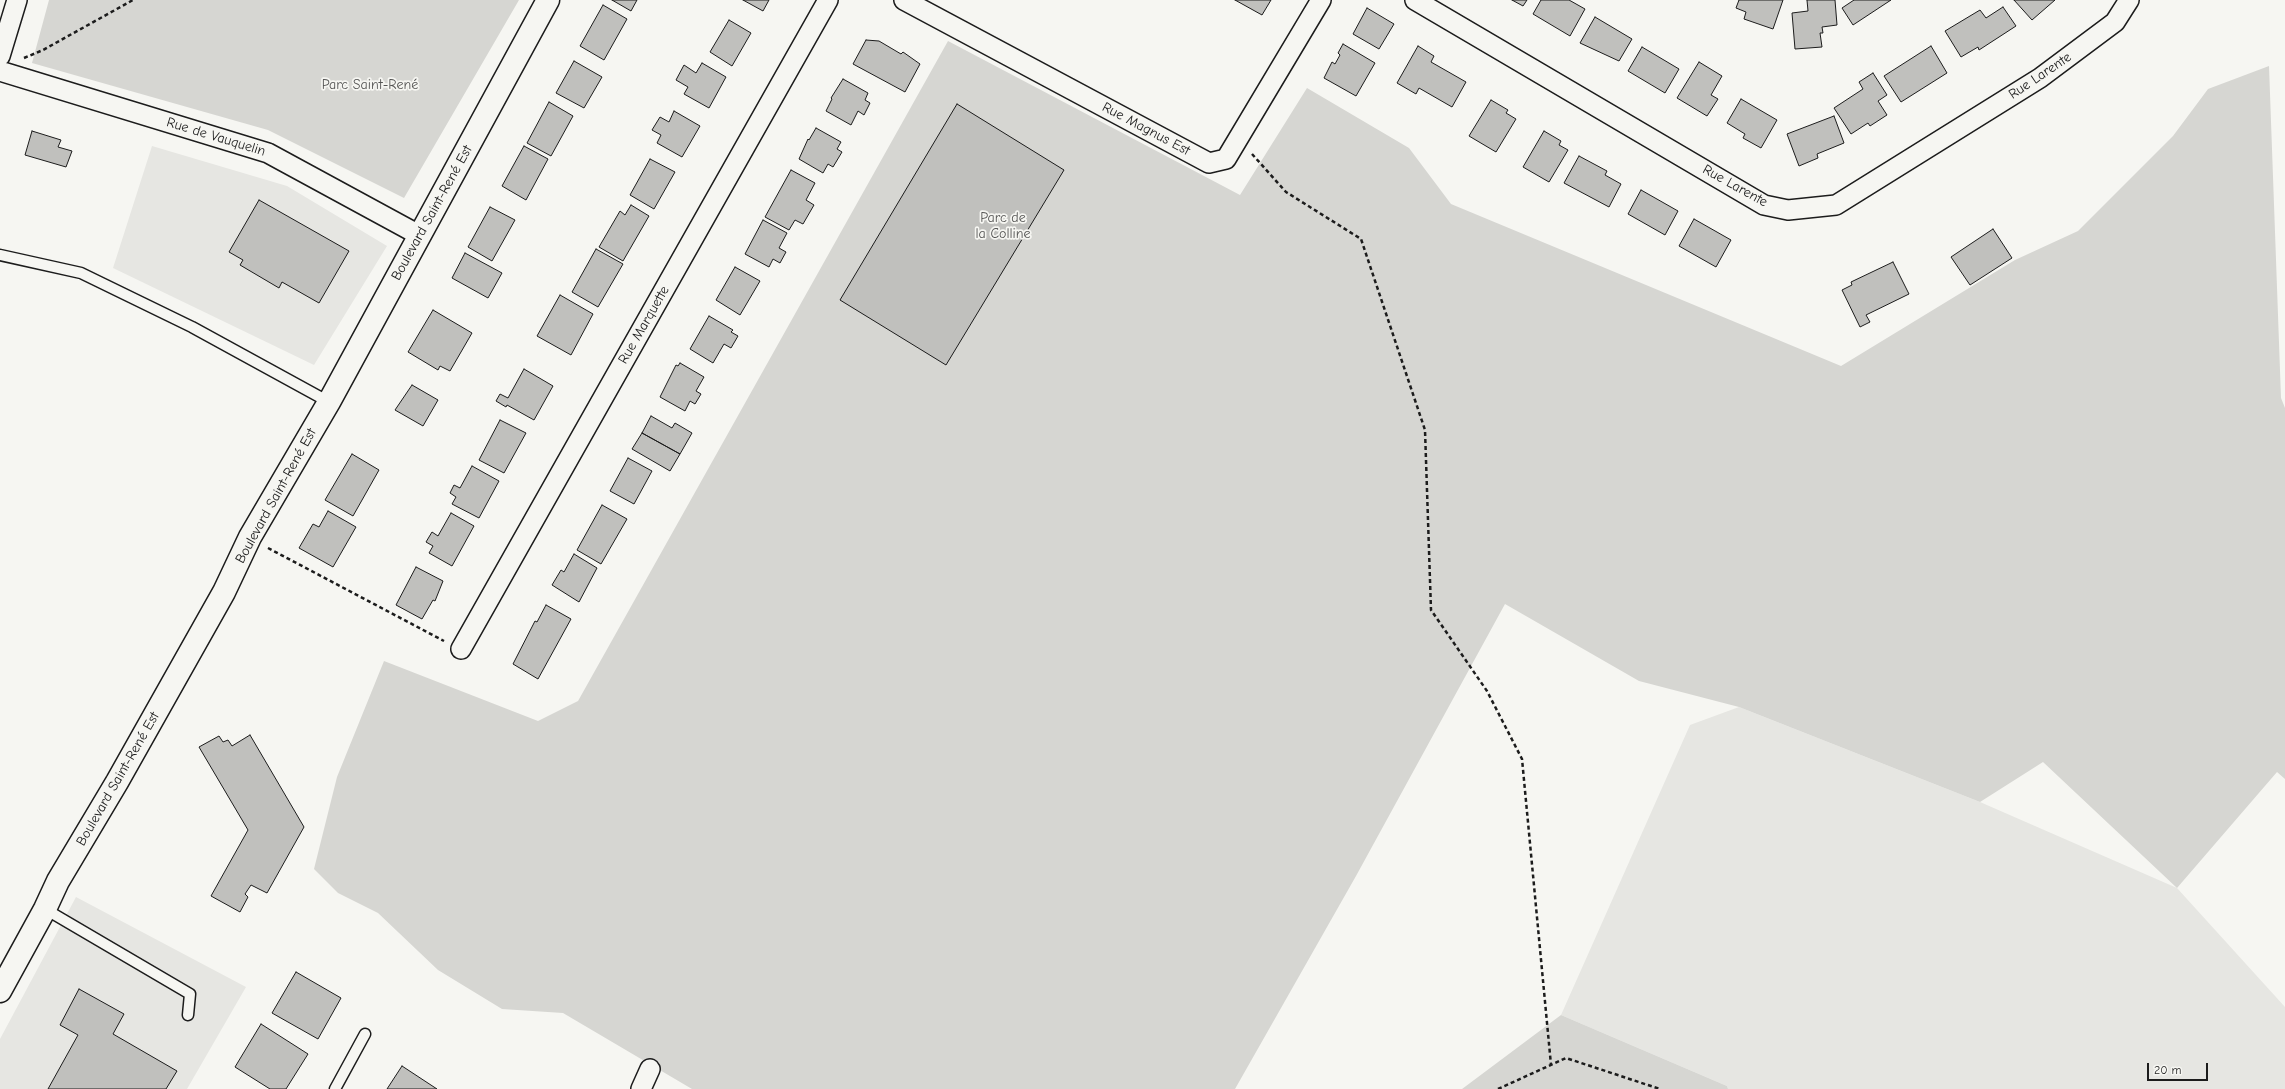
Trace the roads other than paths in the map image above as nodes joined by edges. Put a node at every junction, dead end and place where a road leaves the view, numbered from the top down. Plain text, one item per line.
1 (17, 0) edge
2 (548, 0) edge
3 (828, 0) edge
4 (904, 0) edge
5 (1321, 0) edge
6 (1415, 0) edge
7 (2129, 0) edge
8 (0, 56) edge
9 (0, 71) edge
10 (419, 235) junction
11 (0, 255) edge
12 (329, 402) junction
13 (460, 649) road end
14 (46, 909) junction
15 (0, 991) edge
16 (188, 1015) dead end
17 (365, 1034) dead end
18 (650, 1069) dead end
19 (335, 1089) edge
20 (641, 1089) edge

1 - 8 street
2 - 10 street, Boulevard Saint-René Est
3 - 13 street, Rue Marquette
4 - 5 street, Rue Magnus Est
6 - 7 street, Rue Larente
9 - 10 street, Rue de Vauquelin
10 - 12 street, Boulevard Saint-René Est
11 - 12 lane
12 - 14 street, Boulevard Saint-René Est
14 - 15 street, Boulevard Saint-René Est
14 - 16 lane
17 - 19 lane
18 - 20 street

